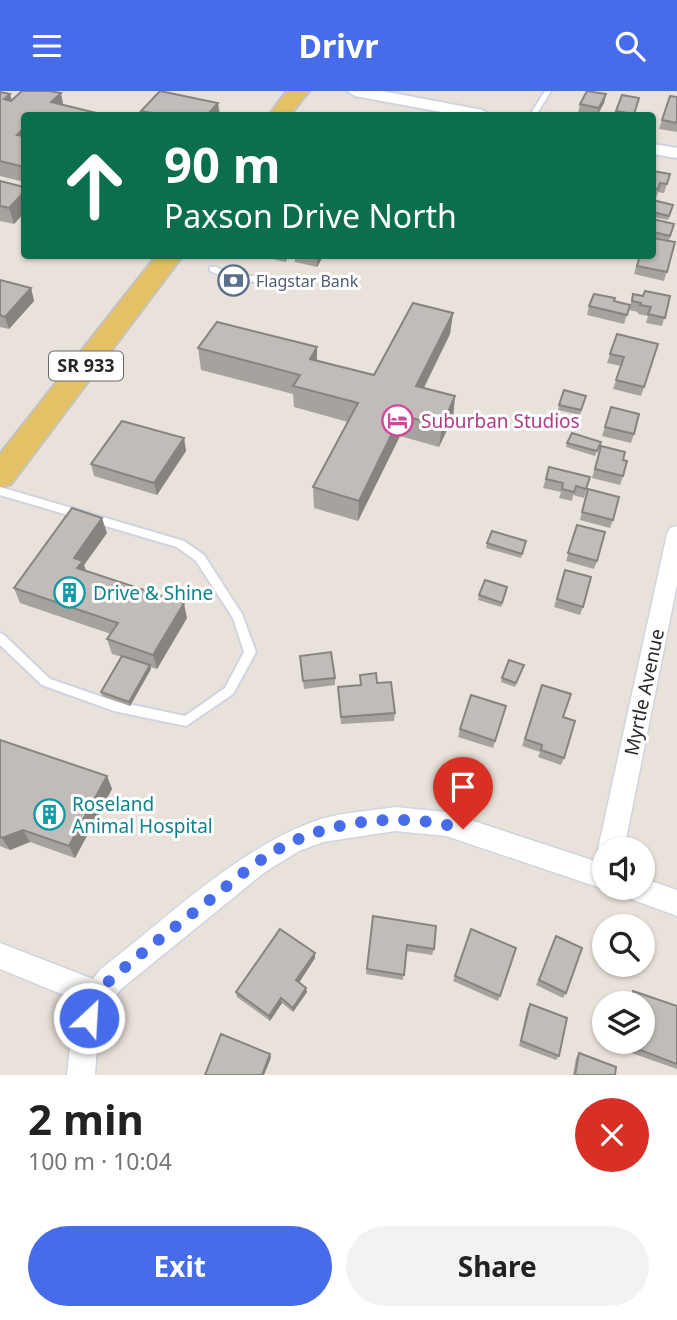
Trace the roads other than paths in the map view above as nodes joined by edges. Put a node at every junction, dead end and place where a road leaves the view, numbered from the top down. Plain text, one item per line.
1 (298, 91) edge
2 (355, 91) edge
3 (548, 91) edge
4 (281, 112) edge
5 (466, 112) edge
6 (535, 112) edge
7 (656, 150) edge
8 (677, 153) edge
9 (168, 259) edge
10 (214, 269) dead end
11 (262, 280) dead end
12 (0, 476) edge
13 (0, 491) edge
14 (677, 534) edge
15 (0, 638) edge
16 (614, 837) edge
17 (592, 873) edge
18 (655, 895) edge
19 (677, 903) edge
20 (0, 956) edge
21 (96, 994) junction
22 (81, 1075) edge

1 - 4 main road
2 - 5 street
3 - 6 lane
7 - 8 street
9 - 12 main road, SR 933
10 - 11 lane
13 - 15 lane
14 - 16 street, Myrtle Avenue
17 - 21 street
18 - 19 street
20 - 21 street
21 - 22 street

